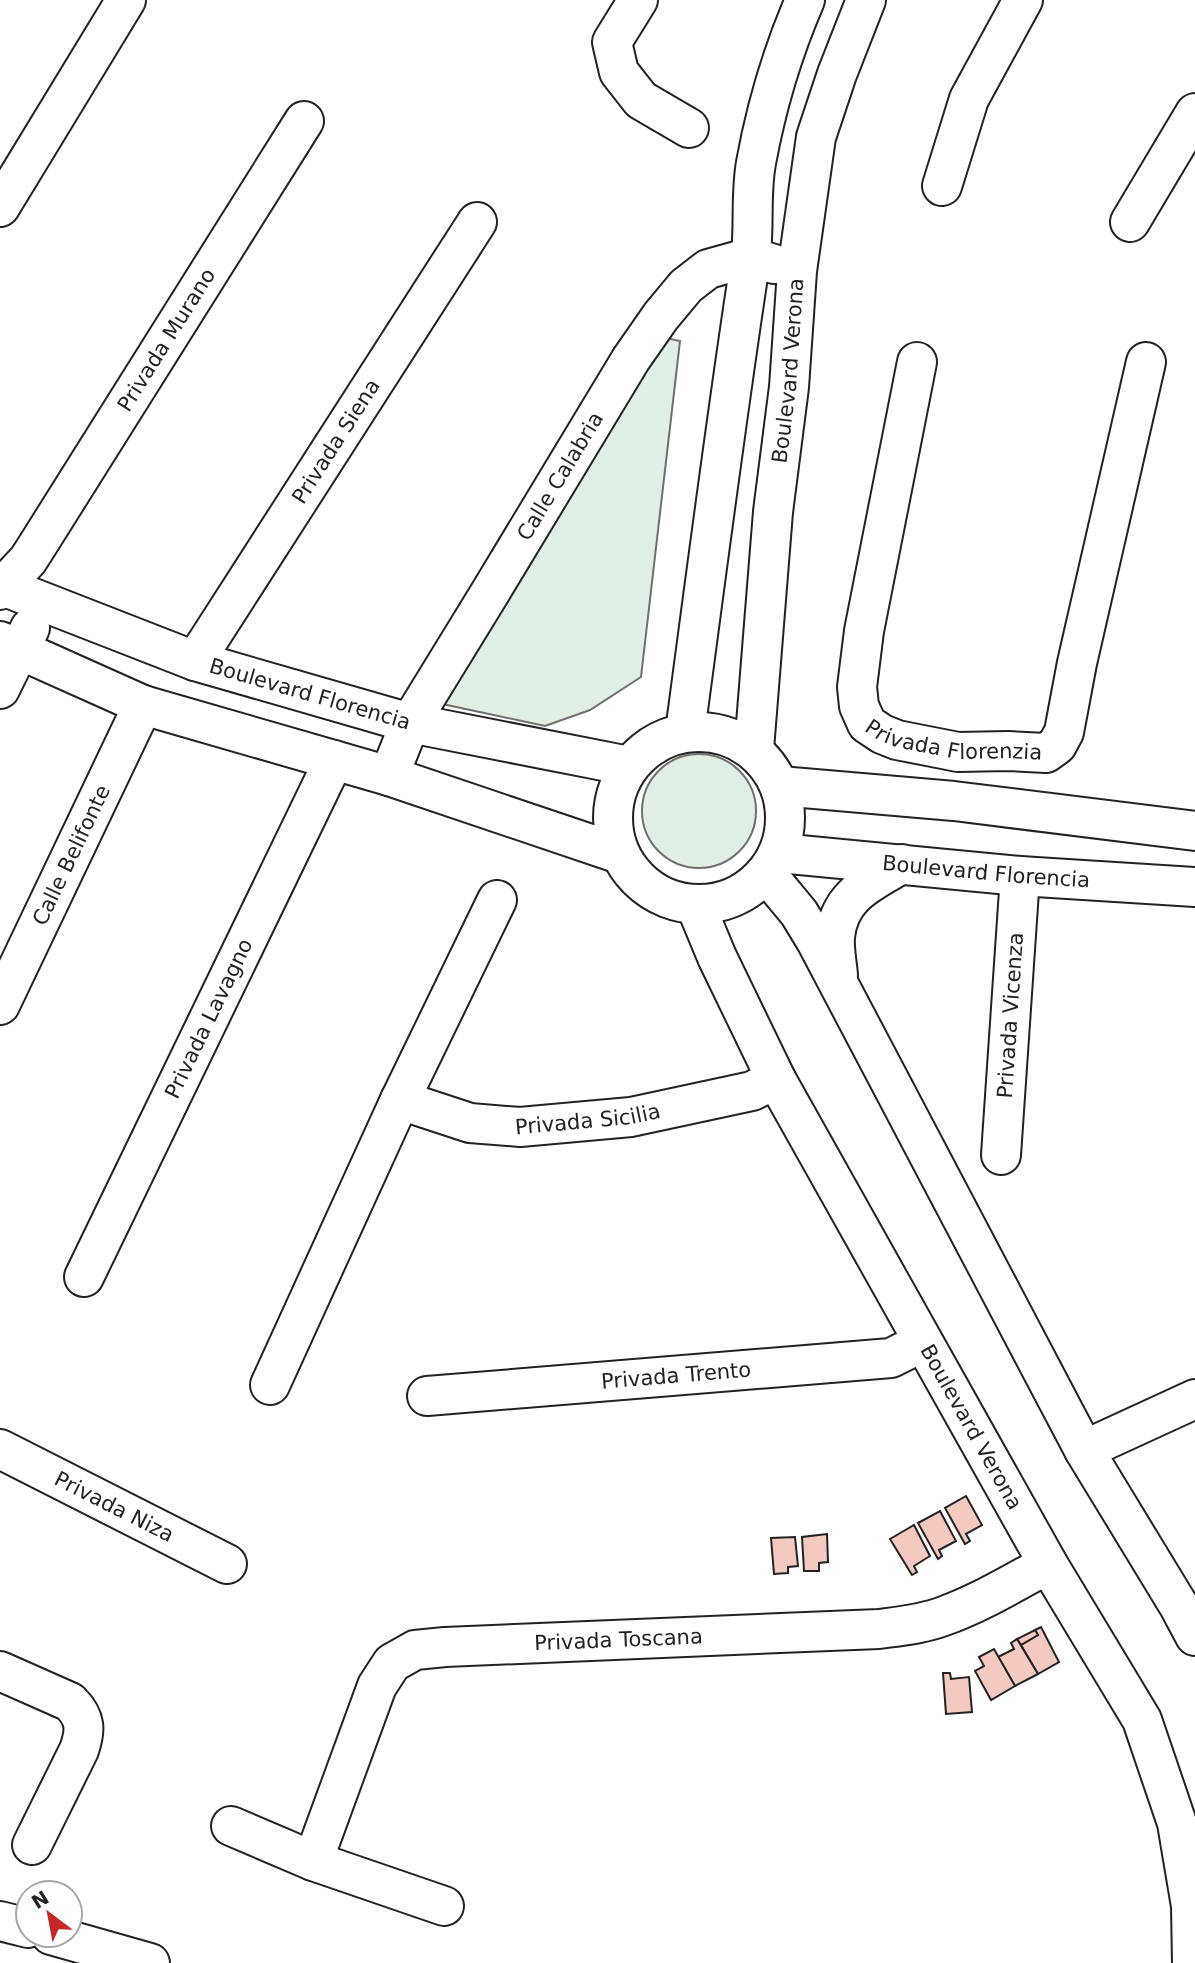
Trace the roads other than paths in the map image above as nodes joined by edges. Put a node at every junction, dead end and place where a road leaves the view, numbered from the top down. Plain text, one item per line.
1 (126, 0) edge
2 (638, 0) edge
3 (805, 0) edge
4 (866, 0) edge
5 (1023, 0) edge
6 (1195, 113) edge
7 (304, 121) dead end
8 (689, 128) dead end
9 (942, 186) dead end
10 (0, 207) edge
11 (477, 222) dead end
12 (1130, 222) dead end
13 (751, 257) junction
14 (797, 271) junction
15 (917, 362) dead end
16 (1146, 362) dead end
17 (7, 581) edge
18 (42, 602) junction
19 (10, 646) edge
20 (195, 661) junction
21 (0, 690) edge
22 (143, 705) junction
23 (410, 723) junction
24 (685, 732) junction
25 (754, 749) junction
26 (958, 752) junction
27 (334, 760) junction
28 (629, 766) junction
29 (389, 776) junction
30 (780, 786) junction
31 (954, 801) junction
32 (1195, 831) edge
33 (620, 854) junction
34 (772, 863) junction
35 (902, 864) junction
36 (1020, 876) junction
37 (1195, 887) edge
38 (497, 900) dead end
39 (695, 904) junction
40 (839, 984) junction
41 (0, 1005) edge
42 (776, 1079) junction
43 (400, 1100) junction
44 (1001, 1155) dead end
45 (84, 1277) dead end
46 (923, 1342) junction
47 (270, 1385) dead end
48 (427, 1396) dead end
49 (1195, 1399) edge
50 (0, 1449) edge
51 (1084, 1450) junction
52 (227, 1564) dead end
53 (1048, 1564) junction
54 (1190, 1615) edge
55 (0, 1671) edge
56 (231, 1826) dead end
57 (32, 1845) dead end
58 (313, 1861) junction
59 (444, 1906) dead end
60 (84, 1944) edge
61 (150, 1963) edge
62 (1192, 1963) edge

1 - 10 street
2 - 8 street
3 - 13 street
4 - 14 street, Boulevard Verona
5 - 9 street
6 - 12 street
7 - 17 street, Privada Murano
11 - 20 street, Privada Siena
13 - 14 street
13 - 23 street, Calle Calabria
13 - 24 street
14 - 25 street, Boulevard Verona
15 - 26 street, Privada Florenzia
16 - 26 street, Privada Florenzia
17 - 18 street, Boulevard Florencia
18 - 19 street
18 - 20 street, Boulevard Florencia
19 - 21 street
19 - 22 street
20 - 23 street, Boulevard Florencia
22 - 27 street
22 - 41 street, Calle Belifonte
23 - 28 street, Boulevard Florencia
23 - 29 street, Calle Calabria
24 - 25 street
24 - 28 street
25 - 30 street
26 - 31 street
27 - 29 street
27 - 45 street, Privada Lavagno
28 - 33 street
29 - 33 street
30 - 31 street
30 - 34 street
31 - 32 street
33 - 39 street
34 - 35 street, Boulevard Florencia
34 - 39 street
34 - 40 street
35 - 36 street, Boulevard Florencia
35 - 40 street
36 - 37 street, Boulevard Florencia
36 - 44 street, Privada Vicenza
38 - 43 street
39 - 42 street, Boulevard Verona
40 - 51 street
42 - 43 street, Privada Sicilia
42 - 46 street, Boulevard Verona
43 - 47 street
46 - 48 street, Privada Trento
46 - 53 street, Boulevard Verona
49 - 51 street
50 - 52 street, Privada Niza
51 - 54 street
53 - 58 street, Privada Toscana
53 - 62 street, Boulevard Verona
55 - 57 street
56 - 58 street
58 - 59 street
60 - 61 street

